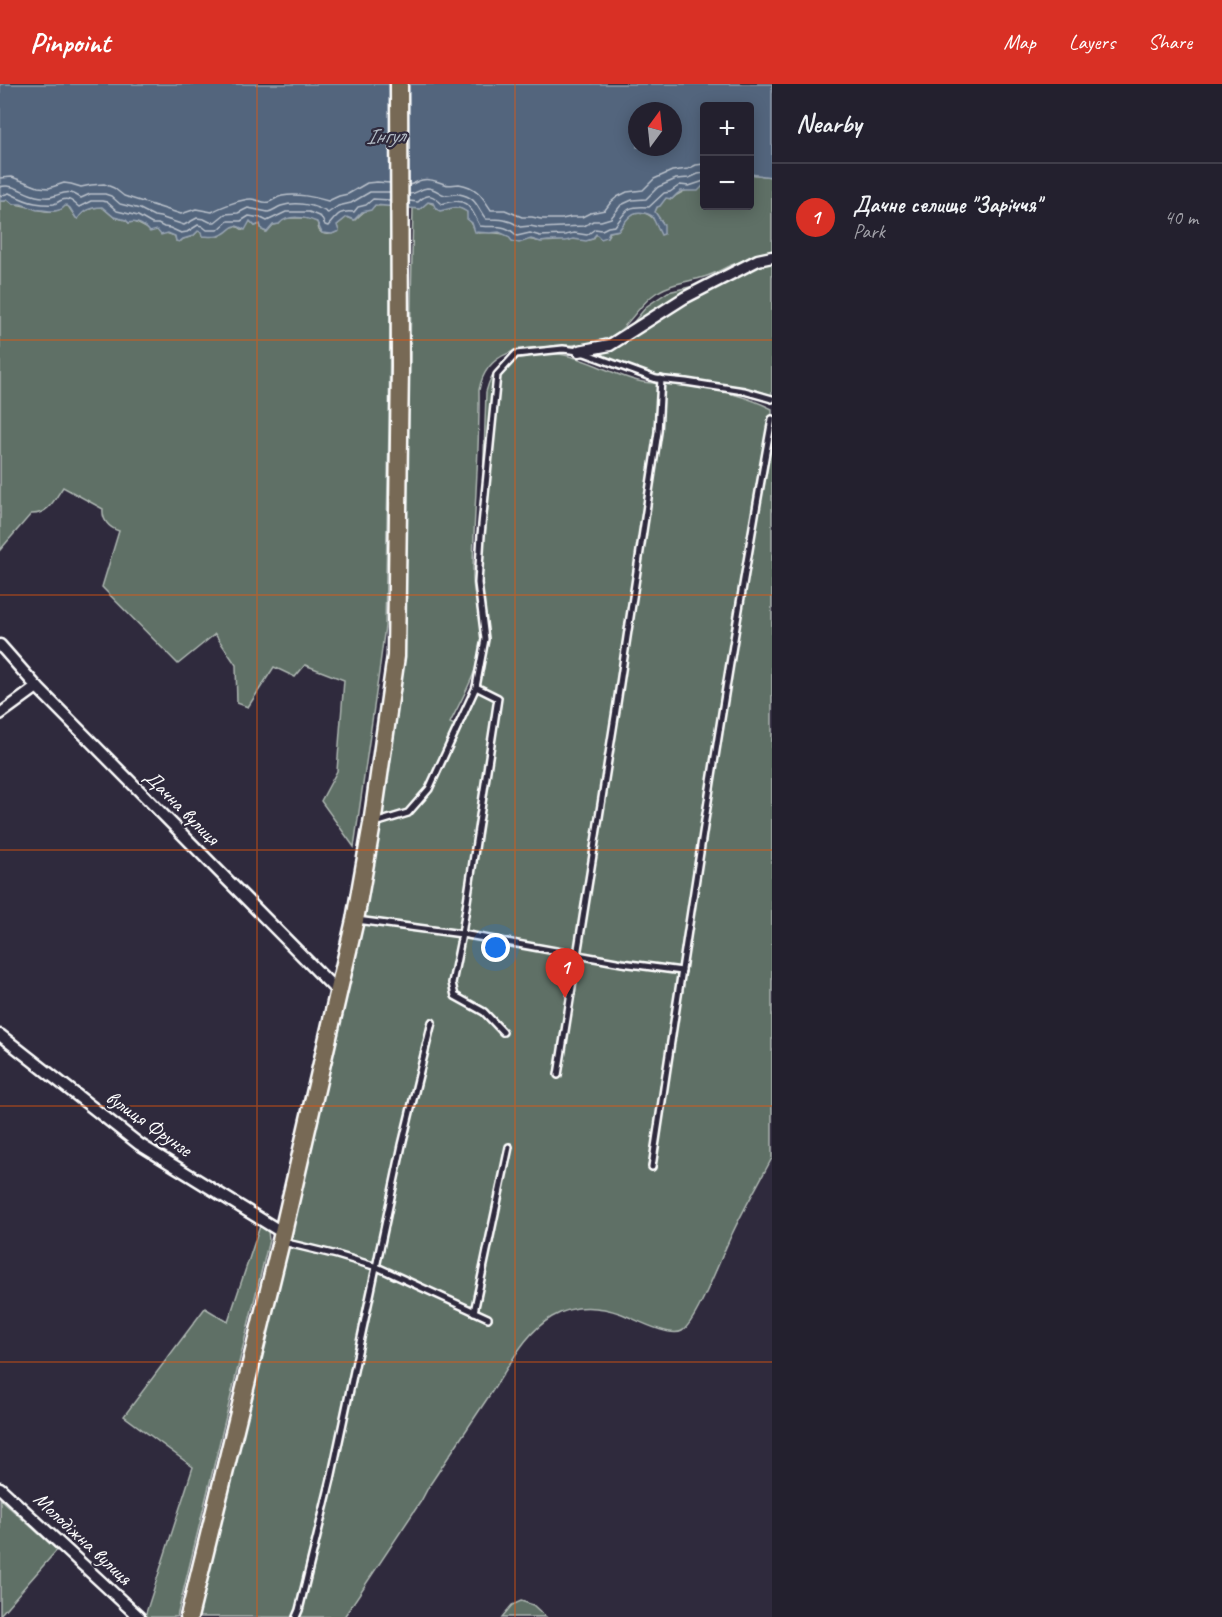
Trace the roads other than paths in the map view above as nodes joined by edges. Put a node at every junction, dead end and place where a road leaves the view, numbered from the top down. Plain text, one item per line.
1 (399, 84) edge
2 (772, 257) edge
3 (579, 351) junction
4 (661, 379) junction
5 (772, 399) edge
6 (772, 419) edge
7 (0, 645) edge
8 (37, 687) junction
9 (476, 687) junction
10 (0, 714) edge
11 (372, 824) junction
12 (355, 920) junction
13 (462, 934) junction
14 (577, 955) junction
15 (682, 971) junction
16 (339, 993) junction
17 (432, 1022) dead end
18 (503, 1032) dead end
19 (0, 1035) edge
20 (558, 1075) dead end
21 (509, 1147) dead end
22 (652, 1167) dead end
23 (282, 1237) junction
24 (376, 1267) junction
25 (474, 1312) junction
26 (488, 1318) dead end
27 (0, 1488) edge
28 (139, 1617) edge
29 (189, 1617) edge
30 (296, 1617) edge

1 - 11 highway
2 - 3 street
3 - 4 lane
3 - 9 lane
4 - 5 lane
4 - 14 lane
6 - 15 lane
7 - 8 street, Дачна вулиця
8 - 10 street
8 - 16 street, Дачна вулиця
9 - 11 lane
9 - 13 lane
11 - 12 highway
12 - 13 lane
12 - 16 highway
13 - 14 lane
13 - 18 lane
14 - 15 lane
14 - 20 lane
15 - 22 lane
16 - 23 highway
17 - 24 lane
19 - 23 street, вулиця Фрунзе
21 - 25 lane
23 - 24 lane
23 - 29 highway
24 - 25 lane
24 - 30 lane
25 - 26 lane
27 - 28 street, Молодіжна вулиця

